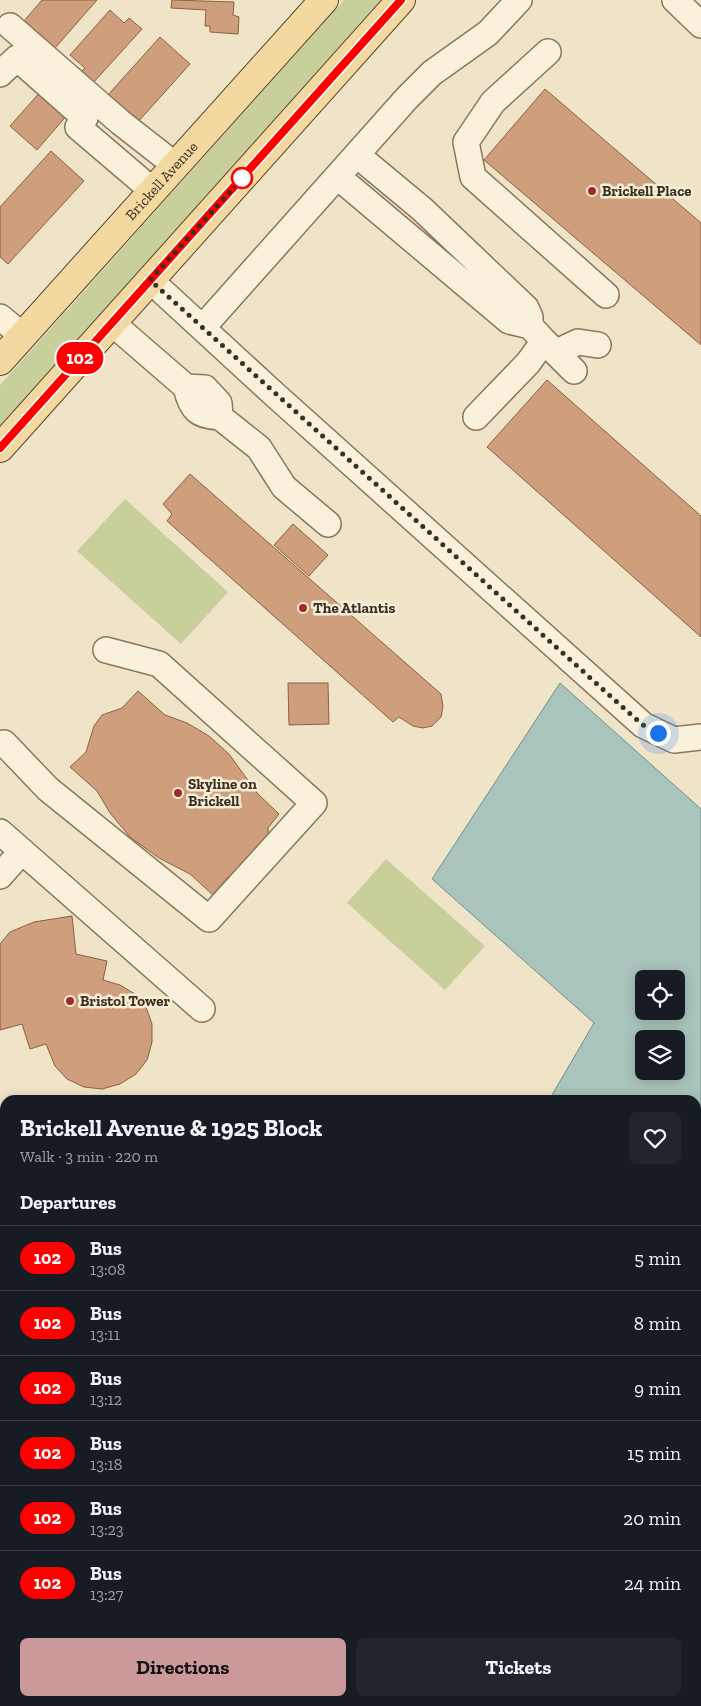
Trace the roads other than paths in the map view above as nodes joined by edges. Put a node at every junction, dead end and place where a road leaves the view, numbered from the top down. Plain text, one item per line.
1 (324, 0) edge
2 (401, 0) edge
3 (518, 0) edge
4 (675, 0) edge
5 (701, 25) edge
6 (10, 26) dead end
7 (548, 52) dead end
8 (0, 74) edge
9 (358, 155) junction
10 (175, 166) junction
11 (338, 177) junction
12 (153, 191) junction
13 (150, 280) junction
14 (606, 295) dead end
15 (0, 317) edge
16 (112, 323) junction
17 (203, 327) junction
18 (23, 336) junction
19 (544, 340) junction
20 (598, 345) dead end
21 (0, 361) edge
22 (574, 371) dead end
23 (476, 417) dead end
24 (0, 448) edge
25 (328, 524) dead end
26 (106, 650) dead end
27 (701, 737) edge
28 (4, 743) dead end
29 (0, 832) edge
30 (22, 852) junction
31 (0, 875) edge
32 (202, 1009) dead end

1 - 10 main road, Brickell Avenue
2 - 13 main road
3 - 9 street
4 - 5 street
6 - 10 street
7 - 14 street
8 - 12 street
9 - 11 street
9 - 19 street
10 - 12 main road, Brickell Avenue
11 - 17 street
11 - 19 street
12 - 18 main road, Brickell Avenue
13 - 16 main road
13 - 17 street
15 - 18 street
16 - 24 main road
16 - 25 street
17 - 27 street
18 - 21 main road, Brickell Avenue
19 - 20 street
19 - 22 street
19 - 23 street
26 - 28 street
29 - 30 street
30 - 31 street
30 - 32 street

